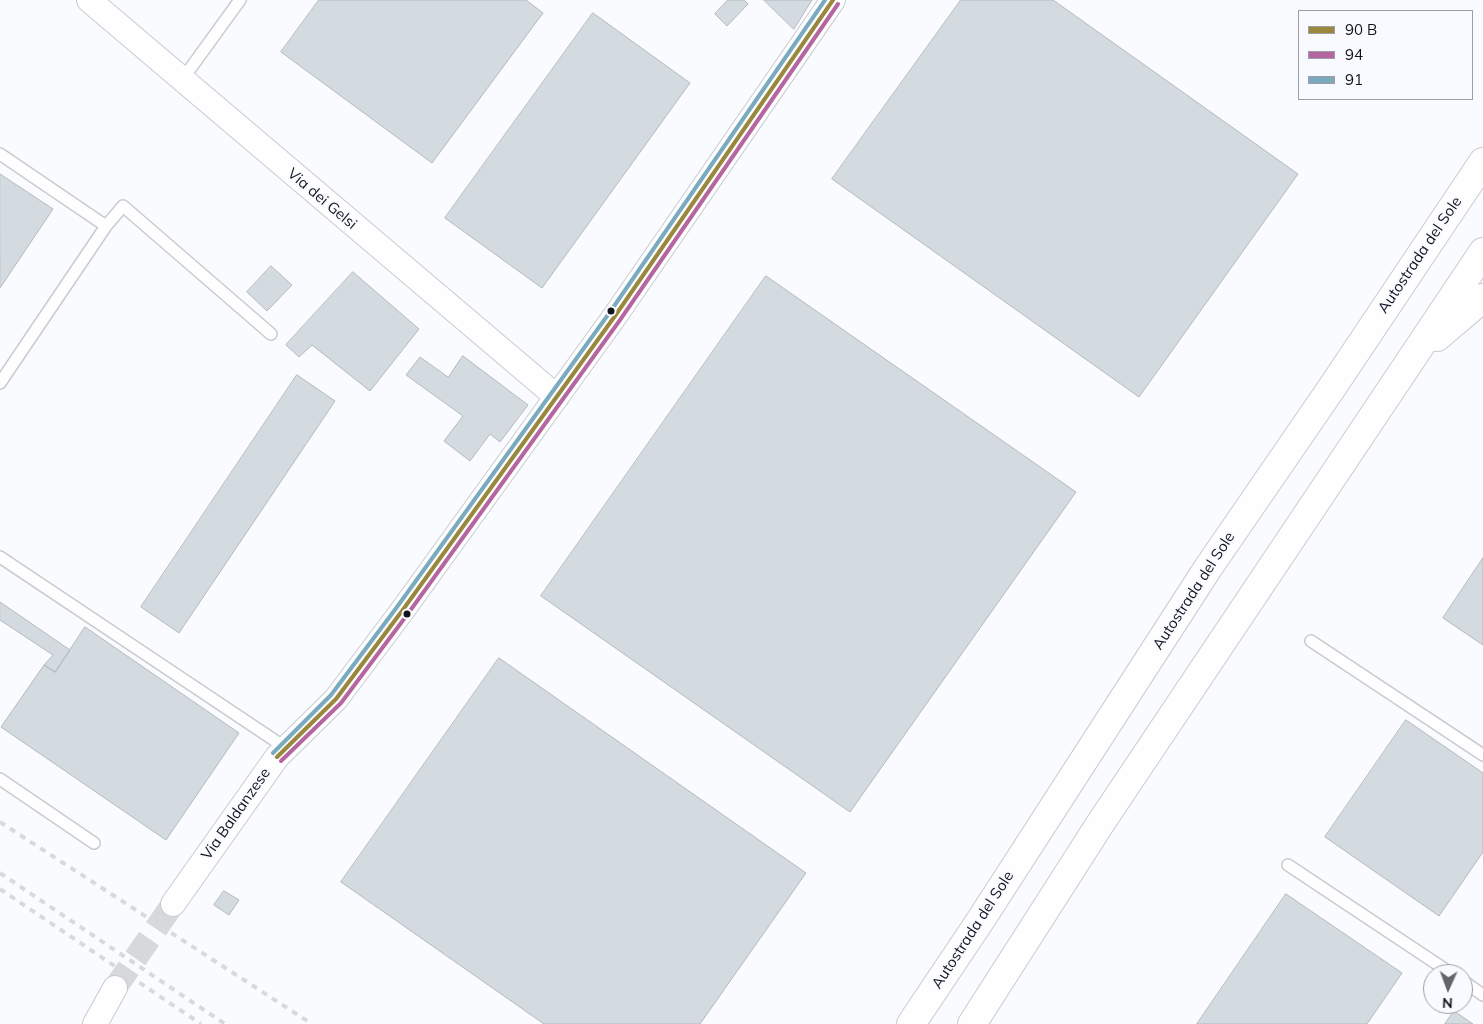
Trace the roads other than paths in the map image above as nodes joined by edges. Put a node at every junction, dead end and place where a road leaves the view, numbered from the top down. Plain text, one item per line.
1 (88, 0) edge
2 (240, 0) edge
3 (833, 0) edge
4 (182, 80) junction
5 (0, 154) edge
6 (1483, 162) edge
7 (106, 226) junction
8 (1483, 252) edge
9 (1483, 298) edge
10 (272, 334) dead end
11 (1413, 358) junction
12 (0, 382) edge
13 (557, 397) junction
14 (0, 557) edge
15 (1311, 642) dead end
16 (286, 748) junction
17 (1483, 755) edge
18 (0, 780) edge
19 (94, 843) dead end
20 (1288, 865) dead end
21 (173, 904) tunnel mouth
22 (1437, 964) edge
23 (115, 988) tunnel mouth
24 (95, 1024) edge
25 (911, 1024) edge
26 (972, 1024) edge

1 - 4 street, Via dei Gelsi
2 - 4 lane
3 - 13 street, Via Baldanzese
4 - 13 street, Via dei Gelsi
5 - 7 lane
6 - 25 highway, Autostrada del Sole
7 - 10 lane
7 - 12 lane
8 - 11 highway
9 - 11 highway
11 - 26 highway
13 - 16 street, Via Baldanzese
14 - 16 lane
15 - 17 lane
16 - 21 street, Via Baldanzese
18 - 19 lane
20 - 22 lane
23 - 24 street

